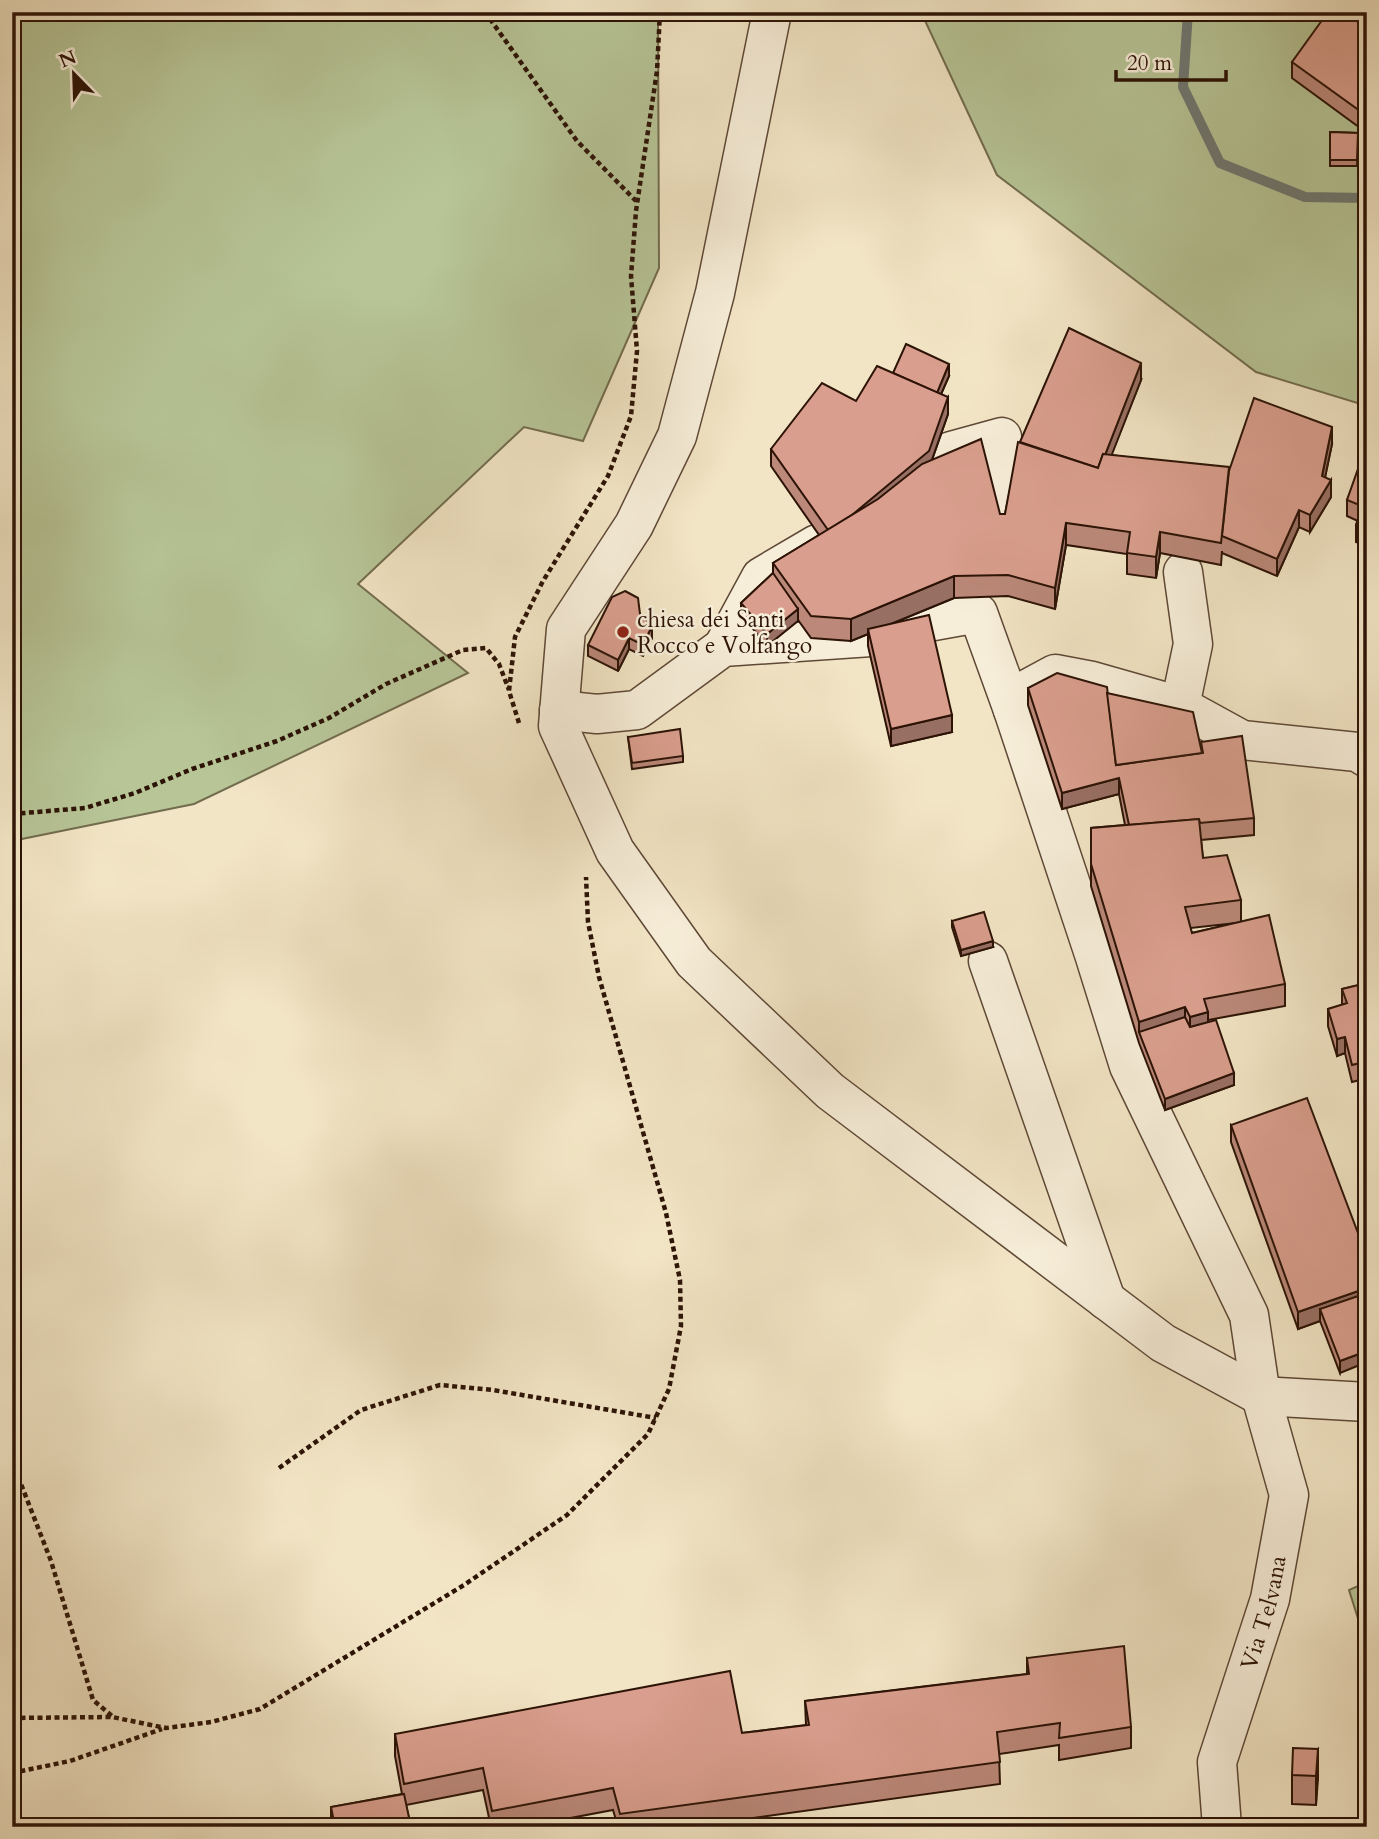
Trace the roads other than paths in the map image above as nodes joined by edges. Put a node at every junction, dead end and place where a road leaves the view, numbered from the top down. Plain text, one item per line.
1 (772, 12) edge
2 (875, 506) edge
3 (841, 528) edge
4 (1184, 572) edge
5 (978, 613) junction
6 (723, 647) junction
7 (1180, 706) junction
8 (559, 710) junction
9 (1013, 710) junction
10 (1363, 755) edge
11 (988, 961) dead end
12 (1107, 1300) junction
13 (1261, 1396) junction
14 (1367, 1402) edge
15 (1222, 1827) edge

1 - 8 street
2 - 5 street
3 - 6 street
4 - 7 street
5 - 6 street
5 - 9 street, Via Telvana
6 - 8 street
7 - 9 street
7 - 10 street
8 - 12 street
9 - 13 street, Via Telvana
11 - 12 street
12 - 13 street
13 - 14 street
13 - 15 street, Via Telvana

